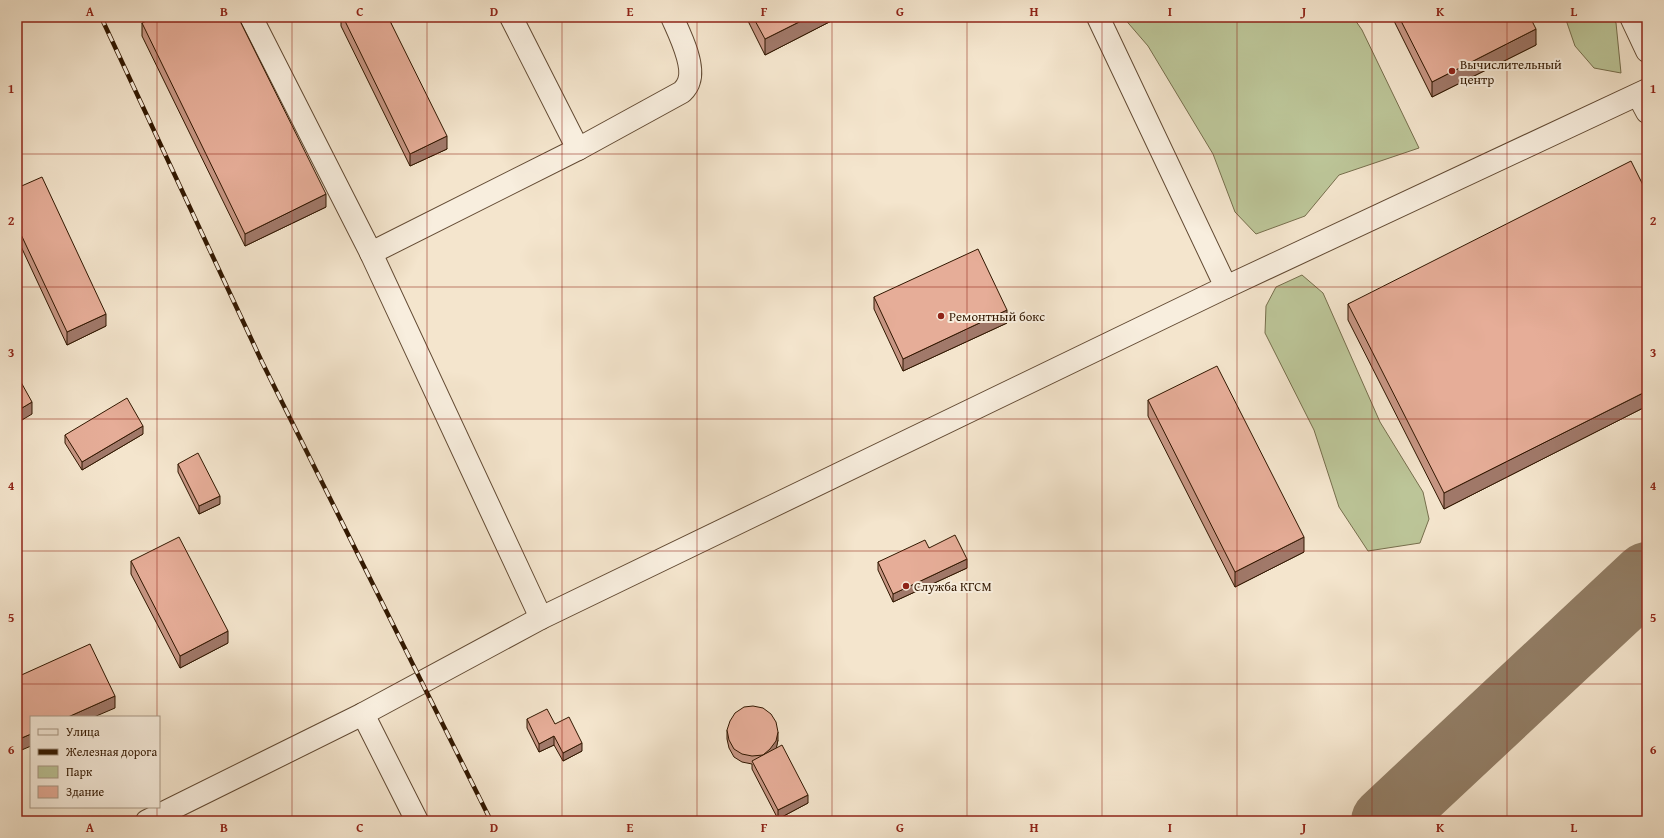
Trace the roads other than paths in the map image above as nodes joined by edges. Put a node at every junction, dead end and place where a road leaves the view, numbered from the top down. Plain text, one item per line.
1 (251, 17) edge
2 (511, 17) edge
3 (672, 17) edge
4 (1098, 17) edge
5 (1631, 17) edge
6 (1647, 51) edge
7 (1644, 99) edge
8 (578, 148) junction
9 (371, 253) junction
10 (1226, 286) junction
11 (541, 618) junction
12 (363, 714) junction
13 (147, 821) edge
14 (417, 821) edge

1 - 9 lane
2 - 8 lane
3 - 8 lane
4 - 10 lane
5 - 6 lane
7 - 10 lane
8 - 9 lane
9 - 11 lane
10 - 11 lane
11 - 12 lane
12 - 13 lane
12 - 14 lane

